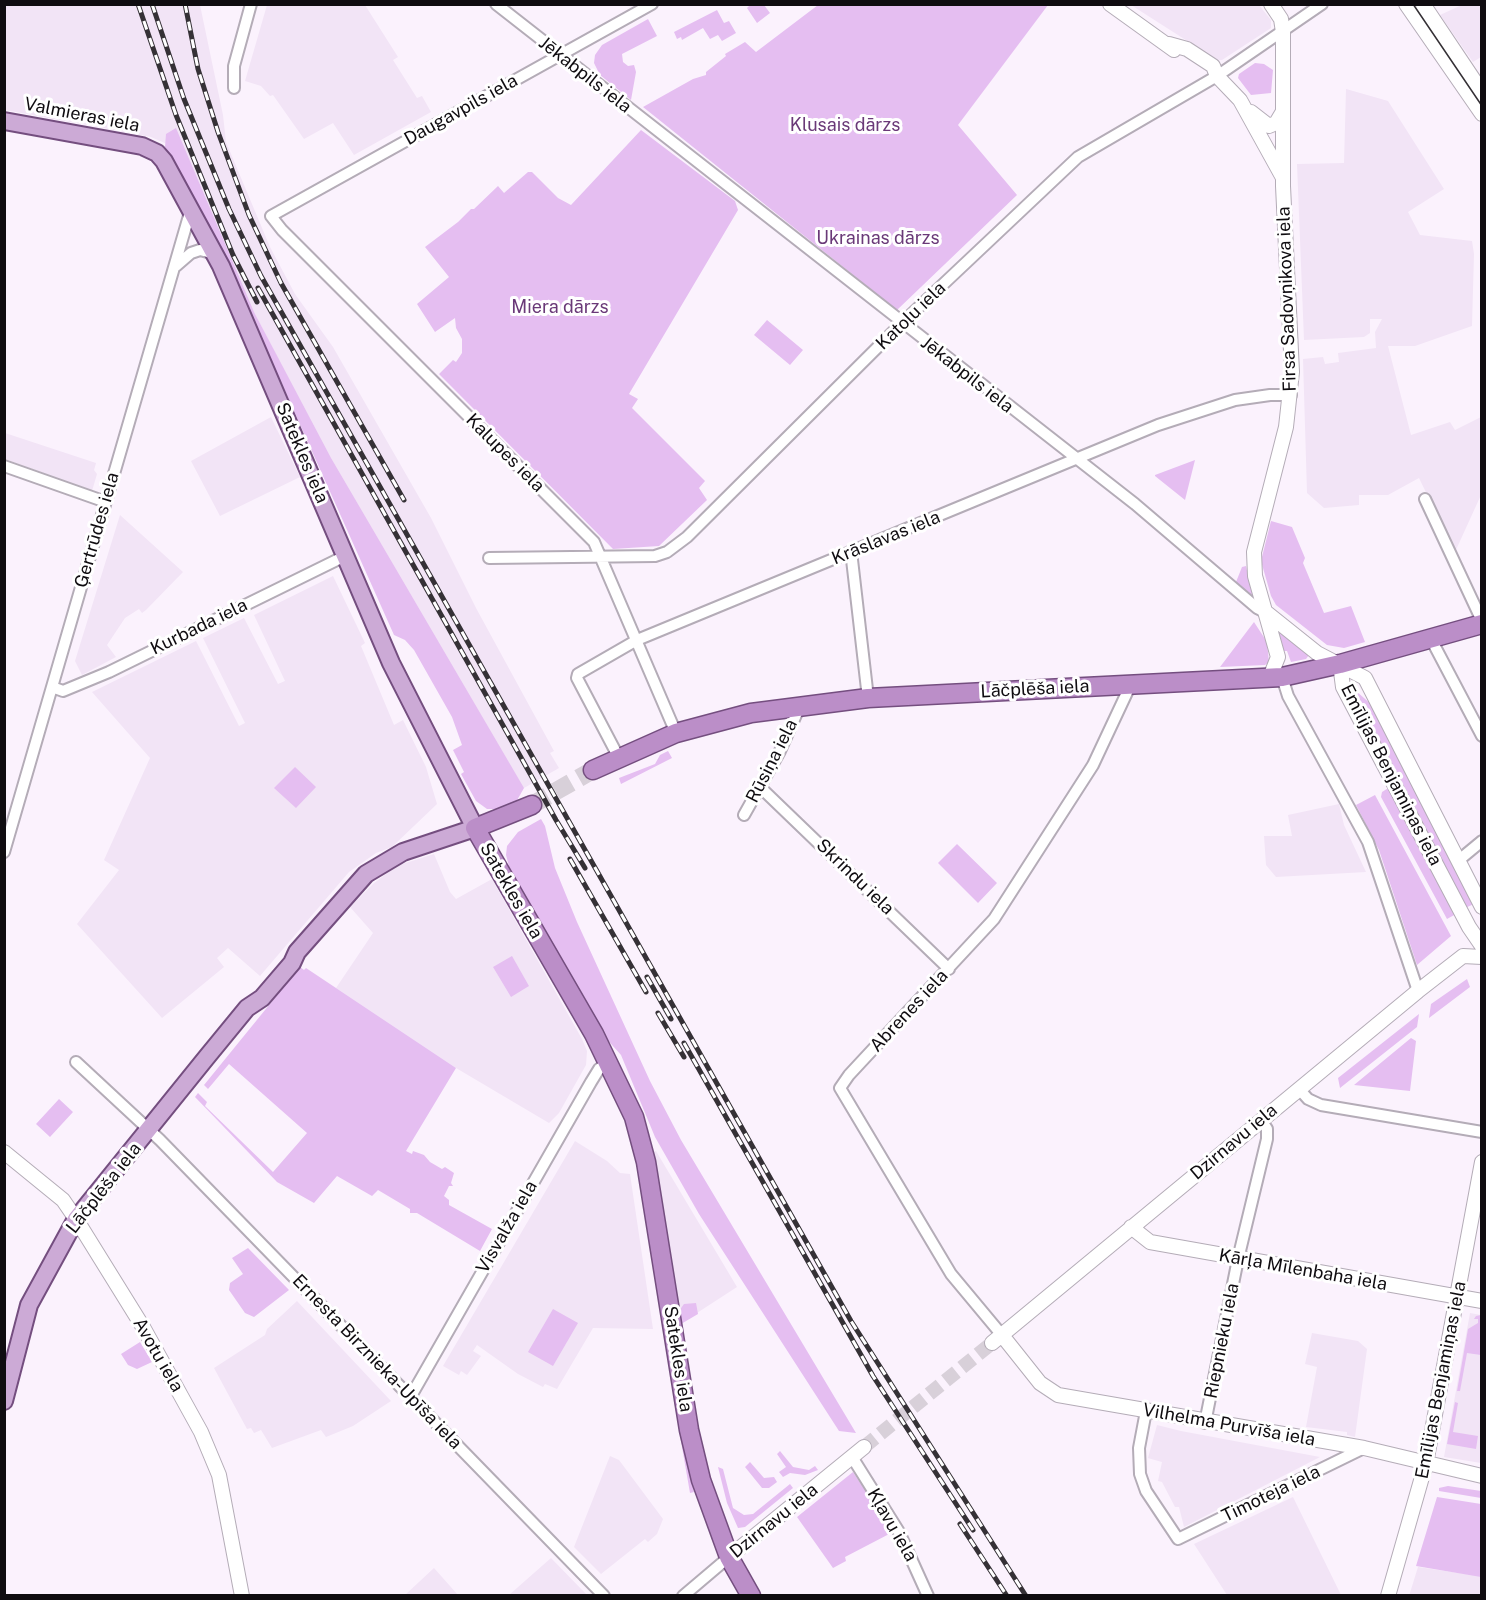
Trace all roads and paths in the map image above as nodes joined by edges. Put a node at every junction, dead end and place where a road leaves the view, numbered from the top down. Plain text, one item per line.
1 (251, 4) edge
2 (496, 4) edge
3 (652, 4) edge
4 (1110, 4) edge
5 (1271, 4) edge
6 (1322, 4) edge
7 (1406, 4) edge
8 (1423, 4) edge
9 (1283, 32) junction
10 (560, 55) junction
11 (1217, 76) junction
12 (234, 88) dead end
13 (1482, 92) edge
14 (1240, 100) junction
15 (1282, 113) junction
16 (1482, 114) edge
17 (4, 121) edge
18 (1283, 178) junction
19 (191, 209) junction
20 (271, 216) joint
21 (215, 254) junction
22 (174, 268) junction
23 (901, 324) junction
24 (1291, 395) junction
25 (1078, 460) junction
26 (4, 466) edge
27 (1425, 499) dead end
28 (106, 502) junction
29 (851, 551) junction
30 (345, 556) junction
31 (601, 557) junction
32 (489, 558) dead end
33 (1267, 613) junction
34 (1482, 622) edge
35 (1431, 639) junction
36 (637, 640) junction
37 (1340, 664) junction
38 (1276, 677) junction
39 (1131, 684) junction
40 (52, 687) junction
41 (868, 698) junction
42 (800, 706) junction
43 (676, 733) junction
44 (1482, 736) edge
45 (619, 758) junction
46 (593, 770) tunnel mouth
47 (760, 787) junction
48 (532, 805) tunnel mouth
49 (744, 815) dead end
50 (476, 828) junction
51 (1482, 841) edge
52 (4, 852) edge
53 (1459, 860) junction
54 (1482, 907) edge
55 (1482, 946) edge
56 (1482, 957) edge
57 (949, 969) junction
58 (1418, 991) junction
59 (76, 1062) dead end
60 (608, 1062) junction
61 (1299, 1089) junction
62 (1261, 1120) junction
63 (149, 1130) junction
64 (1482, 1132) edge
65 (4, 1152) edge
66 (1482, 1162) edge
67 (76, 1219) junction
68 (1131, 1227) junction
69 (1238, 1259) junction
70 (1457, 1297) junction
71 (1482, 1301) edge
72 (997, 1339) junction
73 (411, 1396) junction
74 (4, 1401) edge
75 (1146, 1411) junction
76 (1205, 1423) junction
77 (864, 1447) tunnel mouth
78 (1364, 1448) junction
79 (852, 1457) junction
80 (1426, 1463) junction
81 (1482, 1476) edge
82 (729, 1557) junction
83 (242, 1596) edge
84 (604, 1596) edge
85 (683, 1596) edge
86 (751, 1596) edge
87 (928, 1596) edge
88 (1388, 1596) edge

1 - 12 street
2 - 10 street, Jēkabpils iela
3 - 10 street, Daugavpils iela
4 - 11 street, Firsa Sadovņikova iela
5 - 9 street
6 - 9 street, Katoļu iela
7 - 16 street
8 - 13 street
9 - 11 street, Katoļu iela
9 - 15 street, Firsa Sadovņikova iela
10 - 20 street, Daugavpils iela
10 - 23 street, Jēkabpils iela
11 - 14 street, Firsa Sadovņikova iela
11 - 23 street, Katoļu iela
14 - 15 street
14 - 18 street, Firsa Sadovņikova iela
15 - 18 street, Firsa Sadovņikova iela
17 - 19 main road, Valmieras iela
18 - 24 street, Firsa Sadovņikova iela
19 - 21 main road, Satekles iela
19 - 22 street, Ģertrūdes iela
20 - 31 street, Kalupes iela
21 - 22 street
21 - 30 main road, Satekles iela
22 - 28 street, Ģertrūdes iela
23 - 25 street, Jēkabpils iela
23 - 31 street, Katoļu iela
24 - 25 street, Krāslavas iela
24 - 33 street, Firsa Sadovņikova iela
25 - 29 street, Krāslavas iela
25 - 33 street, Jēkabpils iela
26 - 28 street
27 - 34 street
28 - 40 street, Ģertrūdes iela
29 - 36 street, Krāslavas iela
29 - 41 street
30 - 40 street, Kurbada iela
30 - 50 main road, Satekles iela
31 - 32 street, Katoļu iela
31 - 36 street, Kalupes iela
33 - 37 street
33 - 38 street, Firsa Sadovņikova iela
34 - 35 highway, Lāčplēša iela
35 - 37 highway, Lāčplēša iela
35 - 44 street
36 - 43 street, Kalupes iela
36 - 45 street, Krāslavas iela
37 - 38 highway, Lāčplēša iela
37 - 53 street, Emīlijas Benjamiņas iela
37 - 55 street, Emīlijas Benjamiņas iela
38 - 39 highway, Lāčplēša iela
38 - 58 street
39 - 41 highway, Lāčplēša iela
39 - 57 street, Abrenes iela
40 - 52 street, Ģertrūdes iela
41 - 42 highway, Lāčplēša iela
42 - 43 highway, Lāčplēša iela
42 - 47 street, Rūsiņa iela
43 - 45 highway, Lāčplēša iela
45 - 46 highway, Lāčplēša iela
47 - 49 street, Rūsiņa iela
47 - 57 street, Skrindu iela
48 - 50 highway, Lāčplēša iela
50 - 60 highway, Satekles iela
50 - 63 main road, Lāčplēša iela
51 - 53 street
53 - 54 street, Emīlijas Benjamiņas iela
56 - 58 street, Dzirnavu iela
57 - 72 street, Abrenes iela
58 - 61 street, Dzirnavu iela
59 - 63 street, Ernesta Birznieka-Upīša iela
60 - 73 street, Visvalža iela
60 - 82 highway, Satekles iela
61 - 62 street, Dzirnavu iela
61 - 64 street
62 - 68 street, Dzirnavu iela
62 - 69 street, Riepnieku iela
63 - 67 main road, Lāčplēša iela
63 - 73 street, Ernesta Birznieka-Upīša iela
65 - 67 street, Avotu iela
66 - 70 street, Emīlijas Benjamiņas iela
67 - 74 main road, Lāčplēša iela
67 - 83 street, Avotu iela
68 - 69 street, Kārļa Mīlenbaha iela
68 - 72 street, Dzirnavu iela
69 - 70 street, Kārļa Mīlenbaha iela
69 - 76 street, Riepnieku iela
70 - 71 street, Kārļa Mīlenbaha iela
70 - 80 street, Emīlijas Benjamiņas iela
72 - 75 street, Vilhelma Purvīša iela
73 - 84 street, Ernesta Birznieka-Upīša iela
75 - 76 street, Vilhelma Purvīša iela
75 - 78 street, Timoteja iela
76 - 78 street, Vilhelma Purvīša iela
77 - 79 street, Dzirnavu iela
78 - 80 street, Vilhelma Purvīša iela
79 - 82 street, Dzirnavu iela
79 - 87 street, Kļavu iela
80 - 81 street, Vilhelma Purvīša iela
80 - 88 street, Emīlijas Benjamiņas iela
82 - 85 street, Dzirnavu iela
82 - 86 highway, Satekles iela

